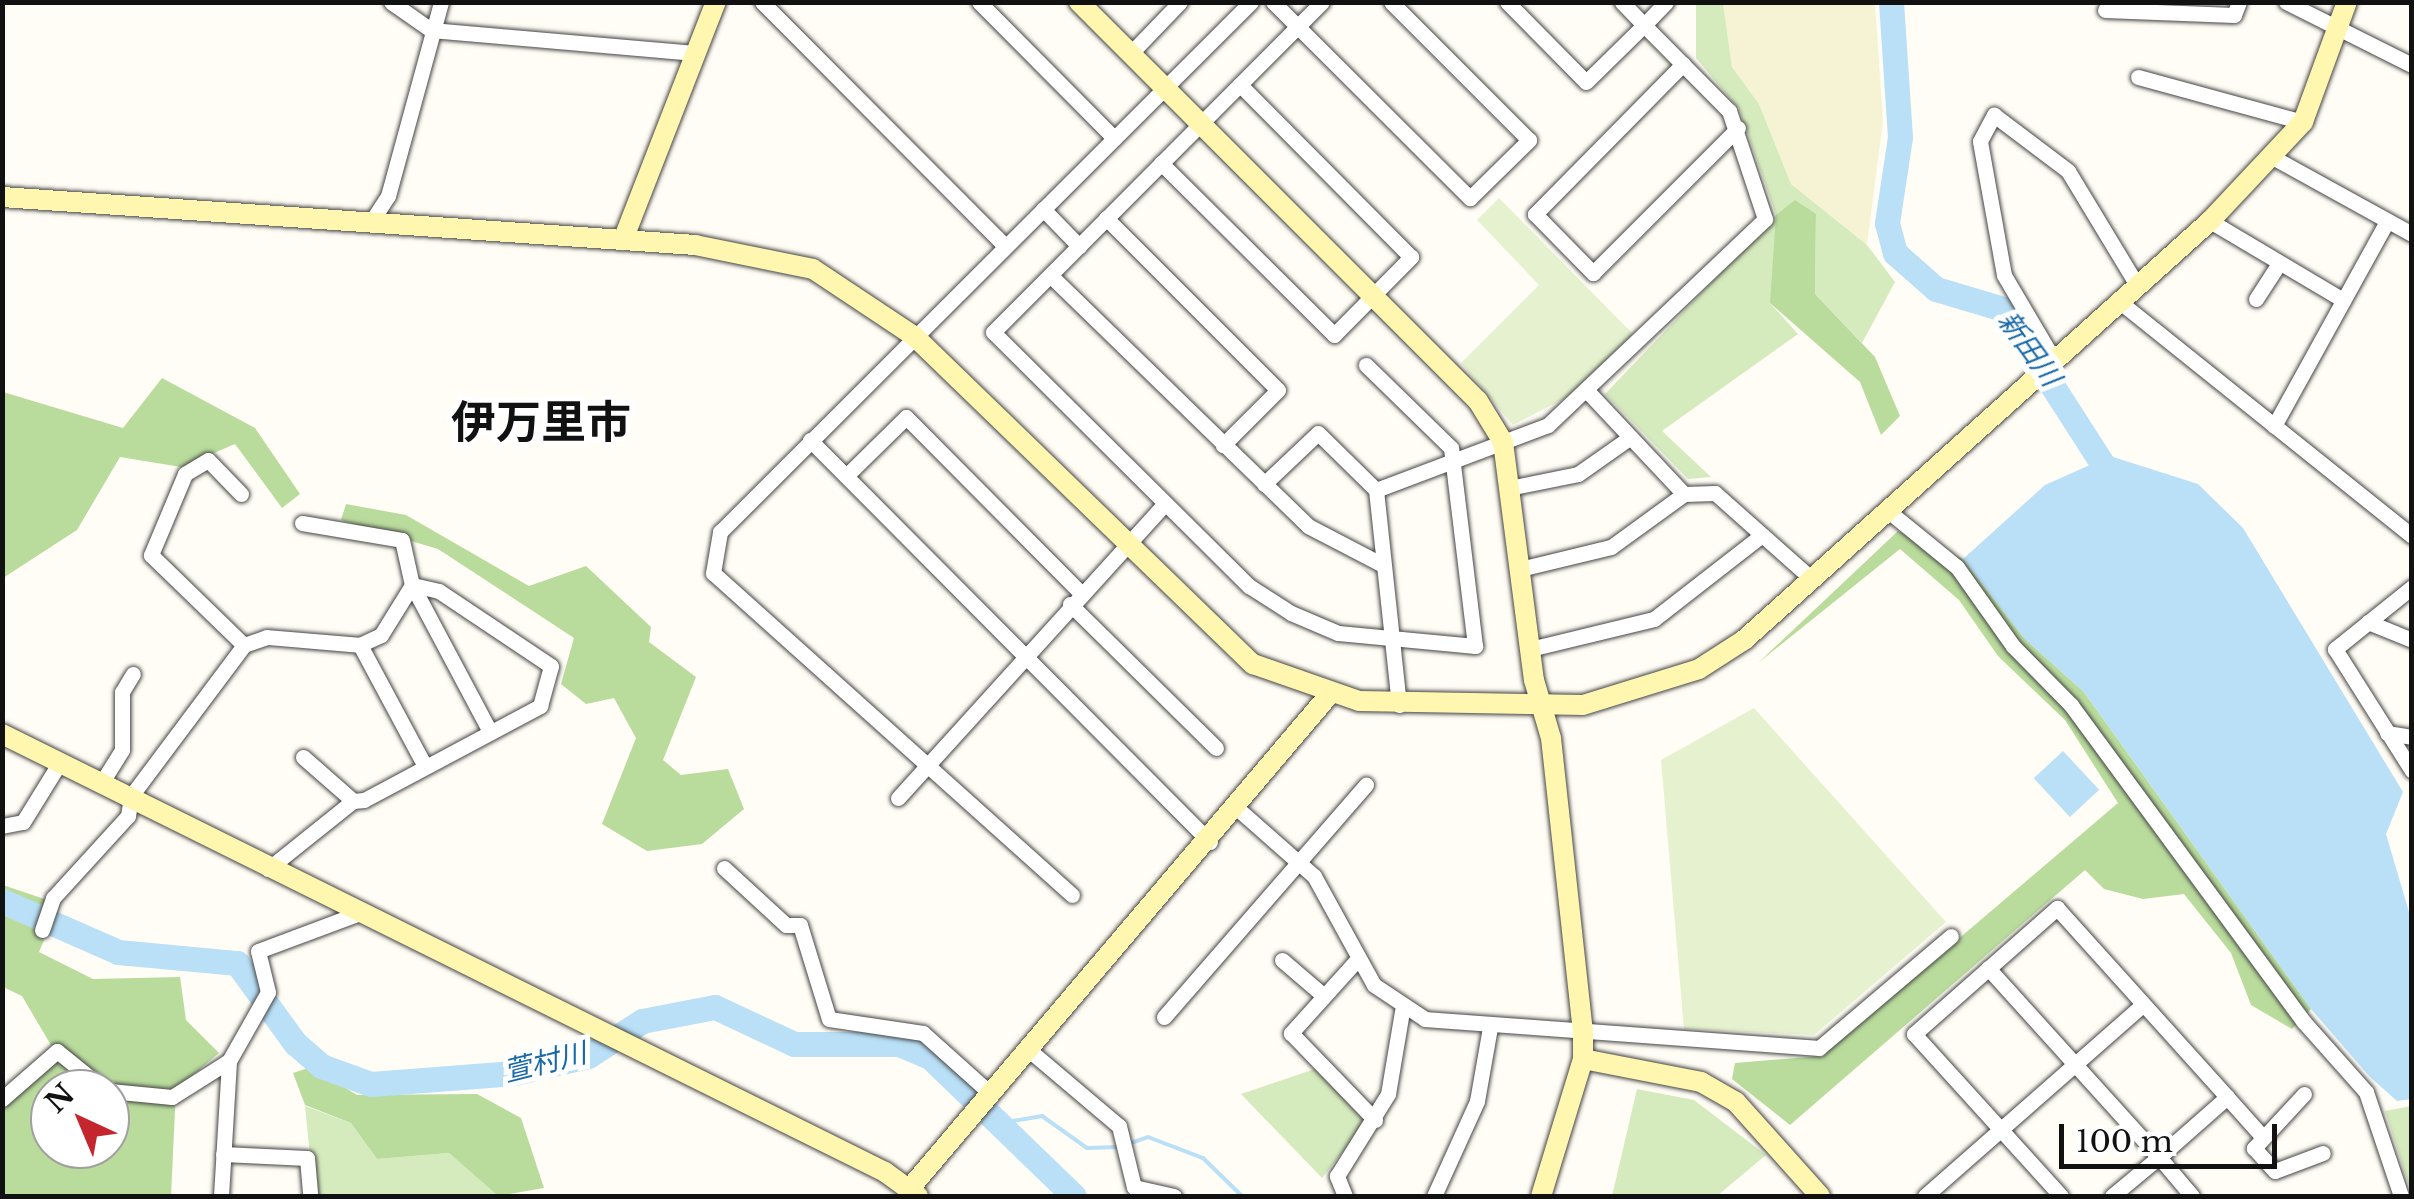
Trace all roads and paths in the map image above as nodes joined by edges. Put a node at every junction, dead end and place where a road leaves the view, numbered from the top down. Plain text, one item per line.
1 (391, 2) edge
2 (441, 2) edge
3 (716, 2) edge
4 (762, 2) edge
5 (980, 2) edge
6 (1078, 2) edge
7 (1156, 2) edge
8 (1251, 2) edge
9 (1272, 2) edge
10 (1322, 2) edge
11 (1390, 2) edge
12 (1506, 2) edge
13 (1622, 2) edge
14 (1666, 2) edge
15 (2239, 2) edge
16 (2286, 2) edge
17 (2347, 2) edge
18 (1174, 9) edge
19 (2105, 10) dead end
20 (1644, 25) junction
21 (1297, 27) junction
22 (2344, 27) junction
23 (431, 30) junction
24 (695, 52) junction
25 (1130, 54) junction
26 (1683, 64) junction
27 (2412, 65) edge
28 (2138, 77) dead end
29 (1240, 84) junction
30 (1164, 88) junction
31 (2304, 122) junction
32 (1200, 124) junction
33 (1738, 128) junction
34 (1114, 138) junction
35 (2276, 159) junction
36 (1161, 164) junction
37 (2, 197) edge
38 (1043, 209) junction
39 (1106, 218) junction
40 (2210, 220) junction
41 (2387, 221) junction
42 (370, 222) junction
43 (2412, 234) edge
44 (623, 240) junction
45 (1005, 246) junction
46 (1079, 246) junction
47 (2278, 265) junction
48 (1050, 274) junction
49 (2138, 285) junction
50 (1372, 296) junction
51 (2256, 299) dead end
52 (2343, 300) junction
53 (2120, 302) junction
54 (914, 336) junction
55 (2054, 360) junction
56 (1366, 365) dead end
57 (1590, 394) junction
58 (2274, 426) junction
59 (1629, 438) junction
60 (810, 440) junction
61 (1504, 442) junction
62 (1223, 445) junction
63 (1454, 460) junction
64 (846, 476) junction
65 (1264, 484) junction
66 (1509, 488) junction
67 (1376, 490) junction
68 (241, 494) dead end
69 (1684, 494) junction
70 (1165, 504) junction
71 (1887, 510) junction
72 (2412, 514) edge
73 (302, 523) dead end
74 (2407, 533) edge
75 (1762, 535) junction
76 (1126, 546) junction
77 (1382, 564) junction
78 (1520, 569) junction
79 (1812, 579) junction
80 (412, 585) junction
81 (2412, 588) edge
82 (1075, 598) junction
83 (2368, 622) junction
84 (2412, 640) edge
85 (1390, 642) junction
86 (244, 645) junction
87 (360, 645) junction
88 (1530, 649) junction
89 (1023, 653) junction
90 (133, 674) dead end
91 (1329, 695) junction
92 (1399, 705) junction
93 (1541, 705) junction
94 (490, 732) junction
95 (2386, 733) junction
96 (2, 734) edge
97 (2412, 737) edge
98 (1216, 748) dead end
99 (303, 756) dead end
100 (60, 762) junction
101 (929, 762) junction
102 (425, 766) junction
103 (2412, 771) edge
104 (102, 782) junction
105 (1366, 785) dead end
106 (131, 796) junction
107 (898, 798) dead end
108 (352, 801) junction
109 (1238, 809) junction
110 (2, 826) edge
111 (1210, 842) junction
112 (1300, 860) junction
113 (724, 868) dead end
114 (268, 870) junction
115 (1072, 896) dead end
116 (357, 914) junction
117 (42, 930) dead end
118 (1952, 936) dead end
119 (1282, 960) dead end
120 (1355, 962) junction
121 (1988, 968) junction
122 (1324, 996) junction
123 (2140, 1006) junction
124 (1402, 1011) junction
125 (1164, 1016) dead end
126 (1490, 1027) junction
127 (1582, 1031) junction
128 (1029, 1050) junction
129 (1583, 1059) junction
130 (229, 1061) junction
131 (2073, 1066) junction
132 (36, 1069) edge
133 (81, 1069) edge
134 (30, 1074) edge
135 (130, 1092) edge
136 (991, 1094) junction
137 (2304, 1094) dead end
138 (2227, 1096) junction
139 (2, 1099) edge
140 (1375, 1120) junction
141 (1999, 1131) junction
142 (2260, 1134) junction
143 (2323, 1153) dead end
144 (223, 1154) junction
145 (2158, 1156) junction
146 (914, 1192) edge
147 (1935, 1193) edge
148 (221, 1196) edge
149 (310, 1196) edge
150 (1174, 1196) edge
151 (1346, 1196) edge
152 (1434, 1196) edge
153 (1541, 1196) edge
154 (1820, 1196) edge
155 (2060, 1196) edge
156 (2112, 1196) edge
157 (2192, 1196) edge
158 (2401, 1196) edge

1 - 23 street
2 - 23 street
3 - 24 street
4 - 45 street
5 - 34 street
6 - 25 street
7 - 18 street
8 - 30 street
9 - 21 street
10 - 21 street
11 - 21 street
12 - 20 street
13 - 20 street
14 - 20 street
15 - 19 street
16 - 22 street
17 - 22 street
18 - 25 street
20 - 26 street
21 - 29 street
22 - 27 street
22 - 31 street
23 - 24 street
23 - 42 street
24 - 44 street
25 - 30 street
26 - 33 street
26 - 33 street
28 - 31 street
29 - 32 street
29 - 50 street
30 - 32 street
30 - 34 street
31 - 35 street
32 - 36 street
32 - 50 street
33 - 57 street
34 - 38 street
35 - 40 street
35 - 41 street
36 - 39 street
36 - 50 street
37 - 42 street
38 - 45 street
38 - 46 street
39 - 46 street
39 - 62 street
40 - 47 street
40 - 49 street
41 - 43 street
41 - 52 street
42 - 44 street
44 - 54 street
45 - 54 street
46 - 48 street
47 - 51 street
47 - 52 street
48 - 62 street
48 - 70 street
49 - 53 street
49 - 55 street
50 - 61 street
52 - 58 street
53 - 55 street
53 - 58 street
54 - 60 street
54 - 76 street
55 - 71 street
56 - 63 street
57 - 59 street
57 - 61 street
58 - 74 street
59 - 66 street
59 - 69 street
60 - 64 street
60 - 101 street
61 - 63 street
61 - 66 street
62 - 65 street
63 - 67 street
63 - 85 street
64 - 82 street
64 - 89 street
65 - 67 street
65 - 77 street
66 - 78 street
67 - 77 street
68 - 86 street
69 - 75 street
69 - 78 street
70 - 76 street
70 - 85 street
71 - 79 street
71 - 158 street
72 - 74 street
73 - 80 street
75 - 79 street
75 - 88 street
76 - 82 street
76 - 91 street
77 - 85 street
78 - 88 street
79 - 93 street
80 - 87 street
80 - 94 street
80 - 94 street
81 - 83 street
82 - 89 street
82 - 98 street
83 - 84 street
83 - 95 street
85 - 92 street
86 - 87 street
86 - 106 street
87 - 102 street
88 - 93 street
89 - 101 street
89 - 111 street
90 - 104 street
91 - 92 street
91 - 109 street
92 - 93 street
93 - 127 street
94 - 102 street
95 - 97 street
95 - 103 street
96 - 100 street
99 - 108 street
100 - 104 street
100 - 110 street
101 - 107 street
101 - 115 street
102 - 108 street
104 - 106 street
105 - 112 street
106 - 114 street
106 - 117 street
108 - 114 street
109 - 111 street
109 - 112 street
111 - 128 street
112 - 120 street
112 - 125 street
113 - 136 street
114 - 116 street
116 - 130 street
116 - 146 street
118 - 127 street
119 - 122 street
120 - 122 street
120 - 124 street
121 - 123 street
121 - 131 street
121 - 141 street
122 - 140 street
123 - 131 street
123 - 138 street
124 - 126 street
124 - 140 street
126 - 127 street
126 - 152 street
127 - 129 street
128 - 136 street
128 - 150 street
129 - 153 street
129 - 154 street
130 - 135 street
130 - 144 street
131 - 141 street
131 - 145 street
132 - 133 street
134 - 139 street
136 - 146 street
137 - 142 street
138 - 142 street
138 - 145 street
140 - 151 street
141 - 147 street
141 - 155 street
142 - 143 street
144 - 148 street
144 - 149 street
145 - 156 street
145 - 157 street

